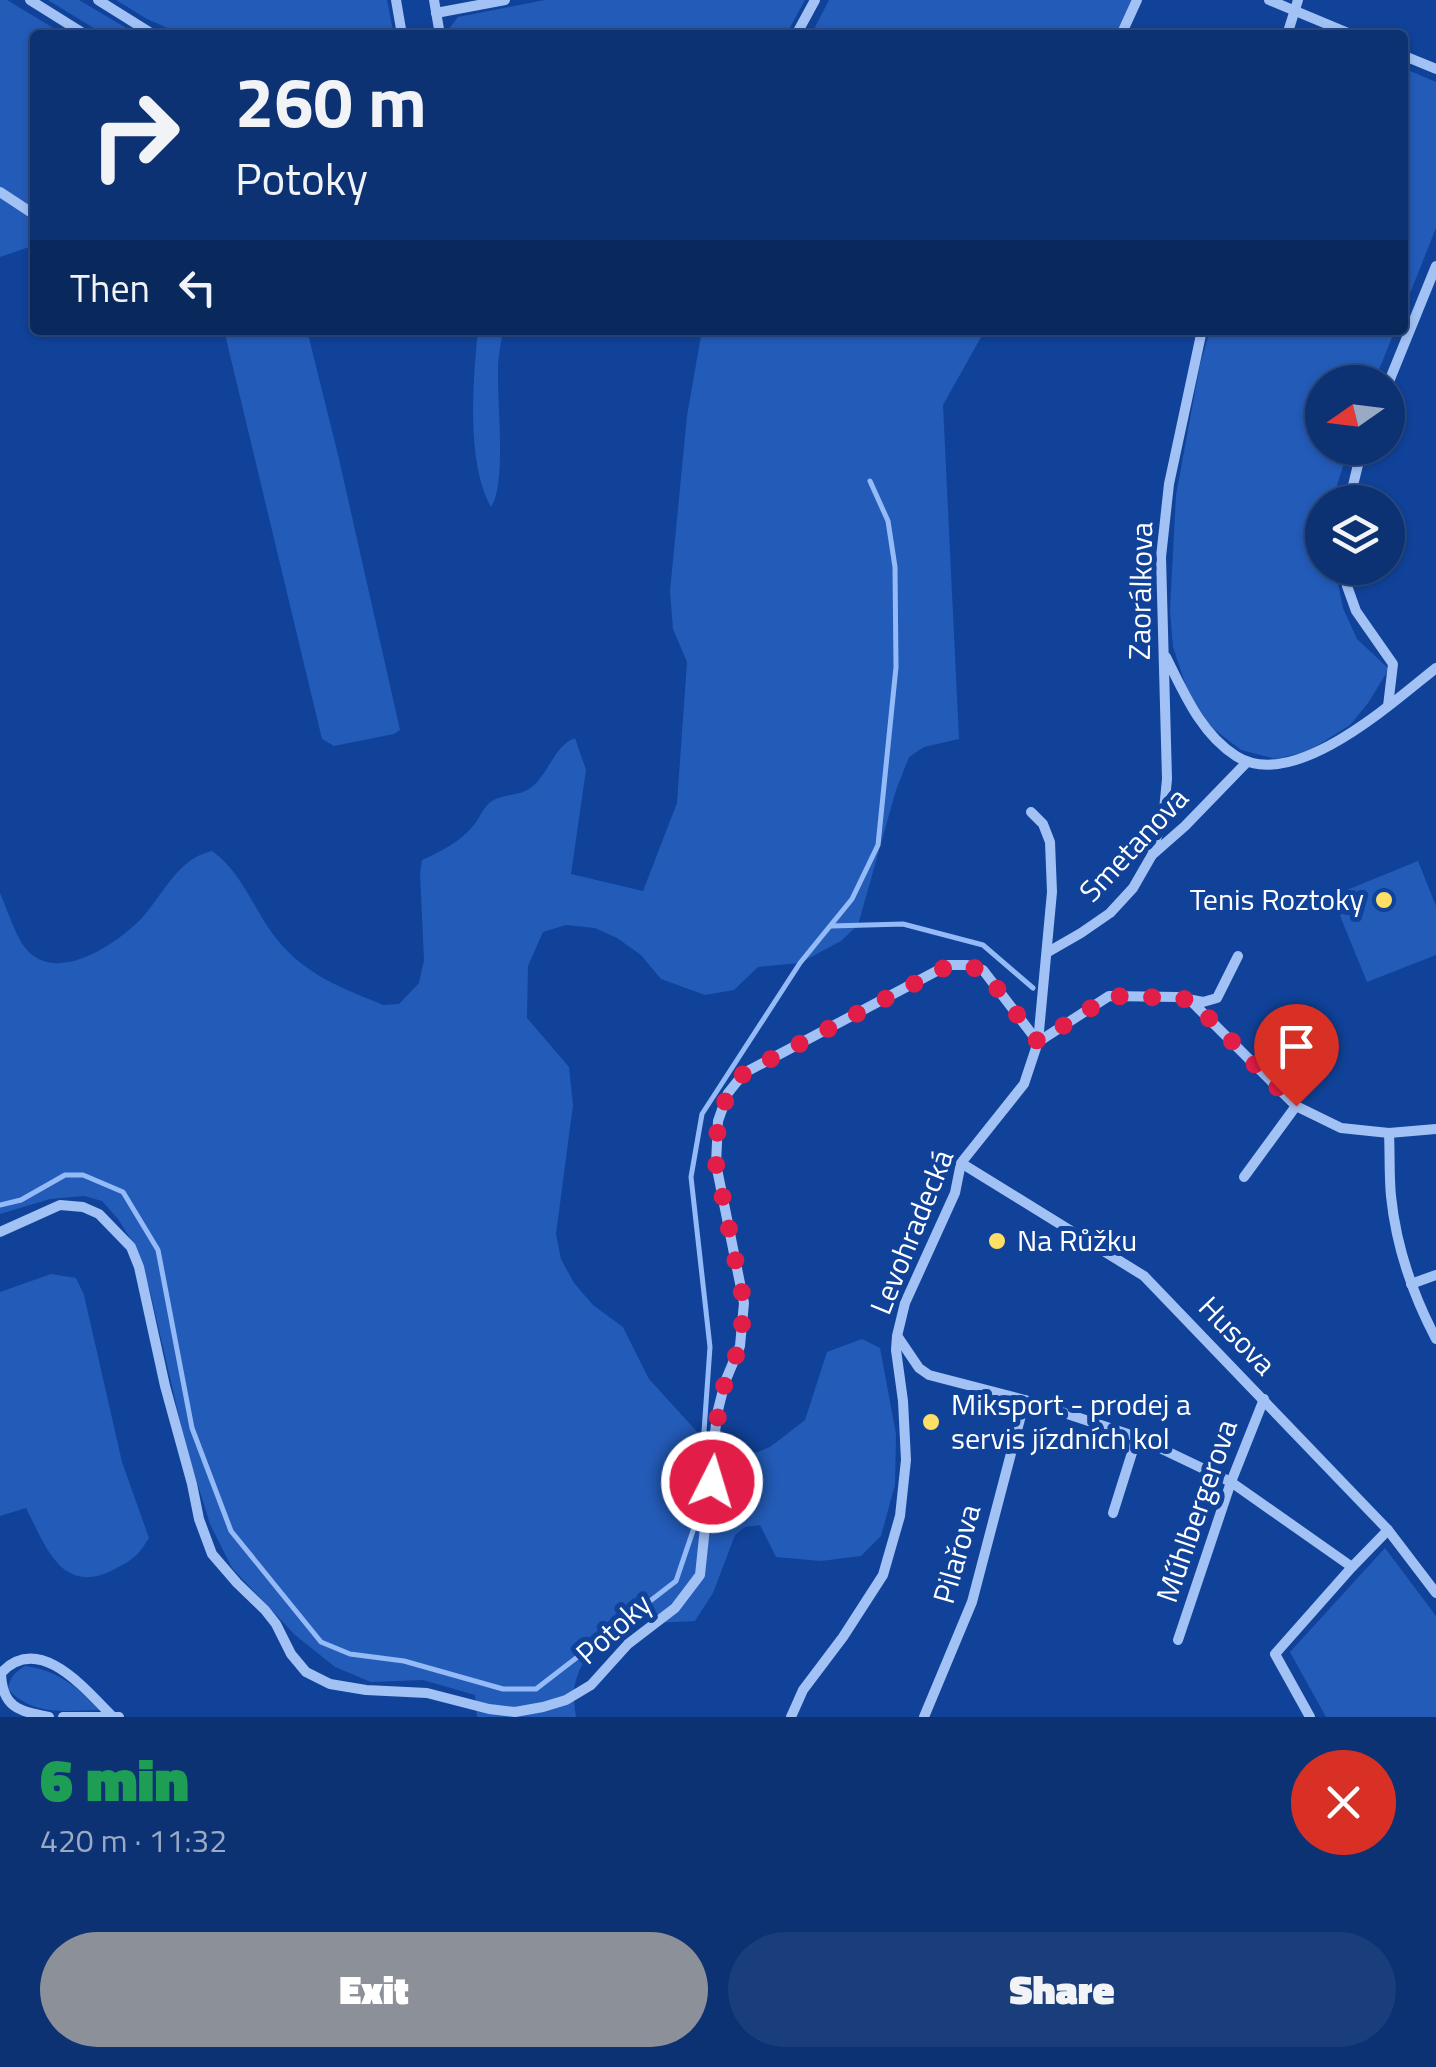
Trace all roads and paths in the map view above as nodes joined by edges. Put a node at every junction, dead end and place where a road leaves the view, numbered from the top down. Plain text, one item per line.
1 (30, 0) edge
2 (98, 0) edge
3 (396, 0) edge
4 (434, 0) edge
5 (505, 0) edge
6 (815, 0) edge
7 (1136, 0) edge
8 (1270, 0) edge
9 (1296, 6) edge
10 (436, 13) junction
11 (78, 30) edge
12 (146, 30) edge
13 (401, 30) edge
14 (439, 30) edge
15 (799, 30) edge
16 (1123, 30) edge
17 (1289, 30) edge
18 (1343, 30) edge
19 (1408, 57) edge
20 (1436, 69) edge
21 (0, 192) edge
22 (30, 212) edge
23 (1436, 266) edge
24 (1201, 335) edge
25 (1408, 335) edge
26 (1408, 335) edge
27 (1396, 365) edge
28 (1347, 585) edge
29 (1164, 652) junction
30 (1436, 668) edge
31 (1388, 706) junction
32 (1247, 762) junction
33 (1031, 812) dead end
34 (1152, 855) junction
35 (1048, 952) junction
36 (1238, 956) dead end
37 (1191, 1000) junction
38 (1038, 1042) junction
39 (1296, 1106) junction
40 (1436, 1129) edge
41 (1389, 1132) junction
42 (961, 1163) junction
43 (1244, 1177) dead end
44 (0, 1232) edge
45 (1436, 1275) edge
46 (1411, 1284) junction
47 (897, 1336) junction
48 (1436, 1339) edge
49 (1264, 1399) junction
50 (1025, 1400) junction
51 (1138, 1438) junction
52 (1231, 1482) junction
53 (1112, 1513) dead end
54 (1388, 1530) junction
55 (1352, 1567) junction
56 (1436, 1593) edge
57 (1178, 1640) dead end
58 (925, 1714) edge
59 (115, 1716) edge
60 (49, 1717) edge
61 (63, 1717) edge
62 (792, 1717) edge
63 (942, 1717) edge
64 (1310, 1717) edge

1 - 11 street
2 - 12 street
3 - 13 street
4 - 10 street
5 - 10 street
6 - 15 street
7 - 16 street
8 - 9 street
9 - 17 street
9 - 18 street
10 - 14 street
19 - 20 street
21 - 22 street
23 - 25 street
24 - 29 street, Zaorálkova
26 - 27 street
28 - 31 street
29 - 32 street
29 - 34 street, Zaorálkova
30 - 31 street
31 - 32 street
32 - 34 street, Smetanova
33 - 35 street, Levohradecká
34 - 35 street, Smetanova
35 - 38 street, Levohradecká
36 - 37 street
37 - 38 street
37 - 39 street
38 - 42 street, Levohradecká
38 - 44 street, Potoky
39 - 41 street
39 - 43 street
40 - 41 street
41 - 46 street
42 - 47 street, Levohradecká
42 - 49 street, Husova
45 - 46 street
46 - 48 street
47 - 50 street
47 - 62 street, Levohradecká
49 - 52 street, Műhlbergerova
49 - 54 street, Husova
50 - 51 street
50 - 58 street, Pilařova
51 - 52 street
51 - 53 street
52 - 55 street
52 - 57 street, Műhlbergerova
54 - 55 street
54 - 56 street, Husova
55 - 64 street
58 - 63 street
59 - 60 street
59 - 61 street

